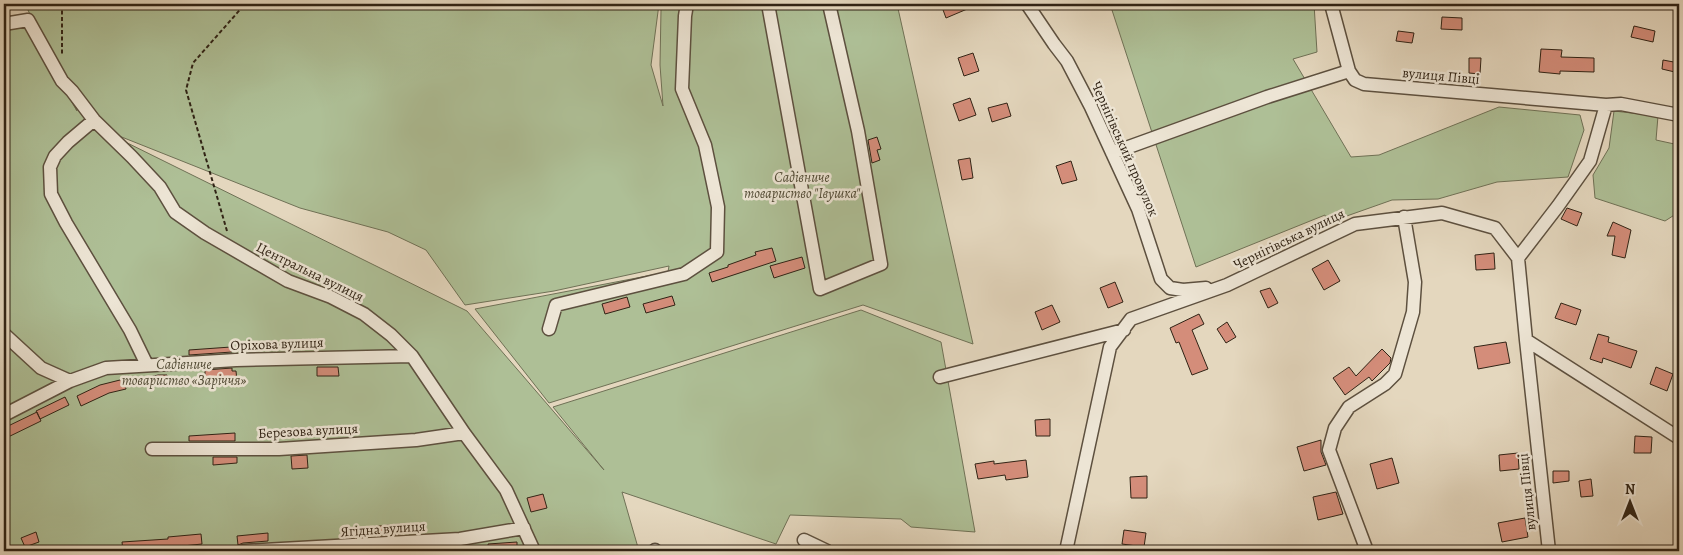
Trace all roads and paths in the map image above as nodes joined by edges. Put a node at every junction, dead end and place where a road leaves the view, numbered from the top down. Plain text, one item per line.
1 (62, 4) edge
2 (245, 4) edge
3 (688, 4) edge
4 (768, 4) edge
5 (829, 4) edge
6 (1027, 4) edge
7 (1331, 4) edge
8 (4, 24) edge
9 (1349, 71) junction
10 (62, 81) junction
11 (1606, 105) junction
12 (1679, 115) edge
13 (94, 120) junction
14 (1112, 153) junction
15 (1404, 218) junction
16 (232, 250) junction
17 (1518, 258) junction
18 (1227, 285) junction
19 (549, 329) dead end
20 (1124, 330) junction
21 (4, 334) edge
22 (1526, 340) junction
23 (412, 356) junction
24 (147, 365) junction
25 (940, 377) dead end
26 (70, 381) junction
27 (4, 415) edge
28 (464, 433) junction
29 (1679, 438) edge
30 (152, 450) dead end
31 (524, 528) junction
32 (804, 540) dead end
33 (243, 551) edge
34 (534, 551) edge
35 (827, 551) edge
36 (1066, 551) edge
37 (1367, 551) edge
38 (1549, 551) edge

1 - 10 path
2 - 16 path
3 - 19 street
4 - 5 street
6 - 14 street, Чернігівський провулок
7 - 9 street
8 - 10 street, Центральна вулиця
9 - 11 street, вулиця Півці
9 - 14 street
10 - 13 street, Центральна вулиця
11 - 12 street, вулиця Півці
11 - 17 street
13 - 16 street, Центральна вулиця
13 - 24 street
14 - 18 street, Чернігівський провулок
15 - 17 street, Чернігівська вулиця
15 - 18 street, Чернігівська вулиця
15 - 37 street
16 - 23 street, Центральна вулиця
17 - 22 street
18 - 20 street, Чернігівська вулиця
20 - 25 street
20 - 36 street, Чернігівська вулиця
21 - 26 street
22 - 29 street
22 - 38 street, вулиця Півці
23 - 24 street, Оріхова вулиця
23 - 28 street, Центральна вулиця
24 - 26 street, Оріхова вулиця
26 - 27 street, Оріхова вулиця
28 - 30 street, Березова вулиця
28 - 31 street, Центральна вулиця
31 - 33 street, Ягідна вулиця
31 - 34 street, Центральна вулиця
32 - 35 street

